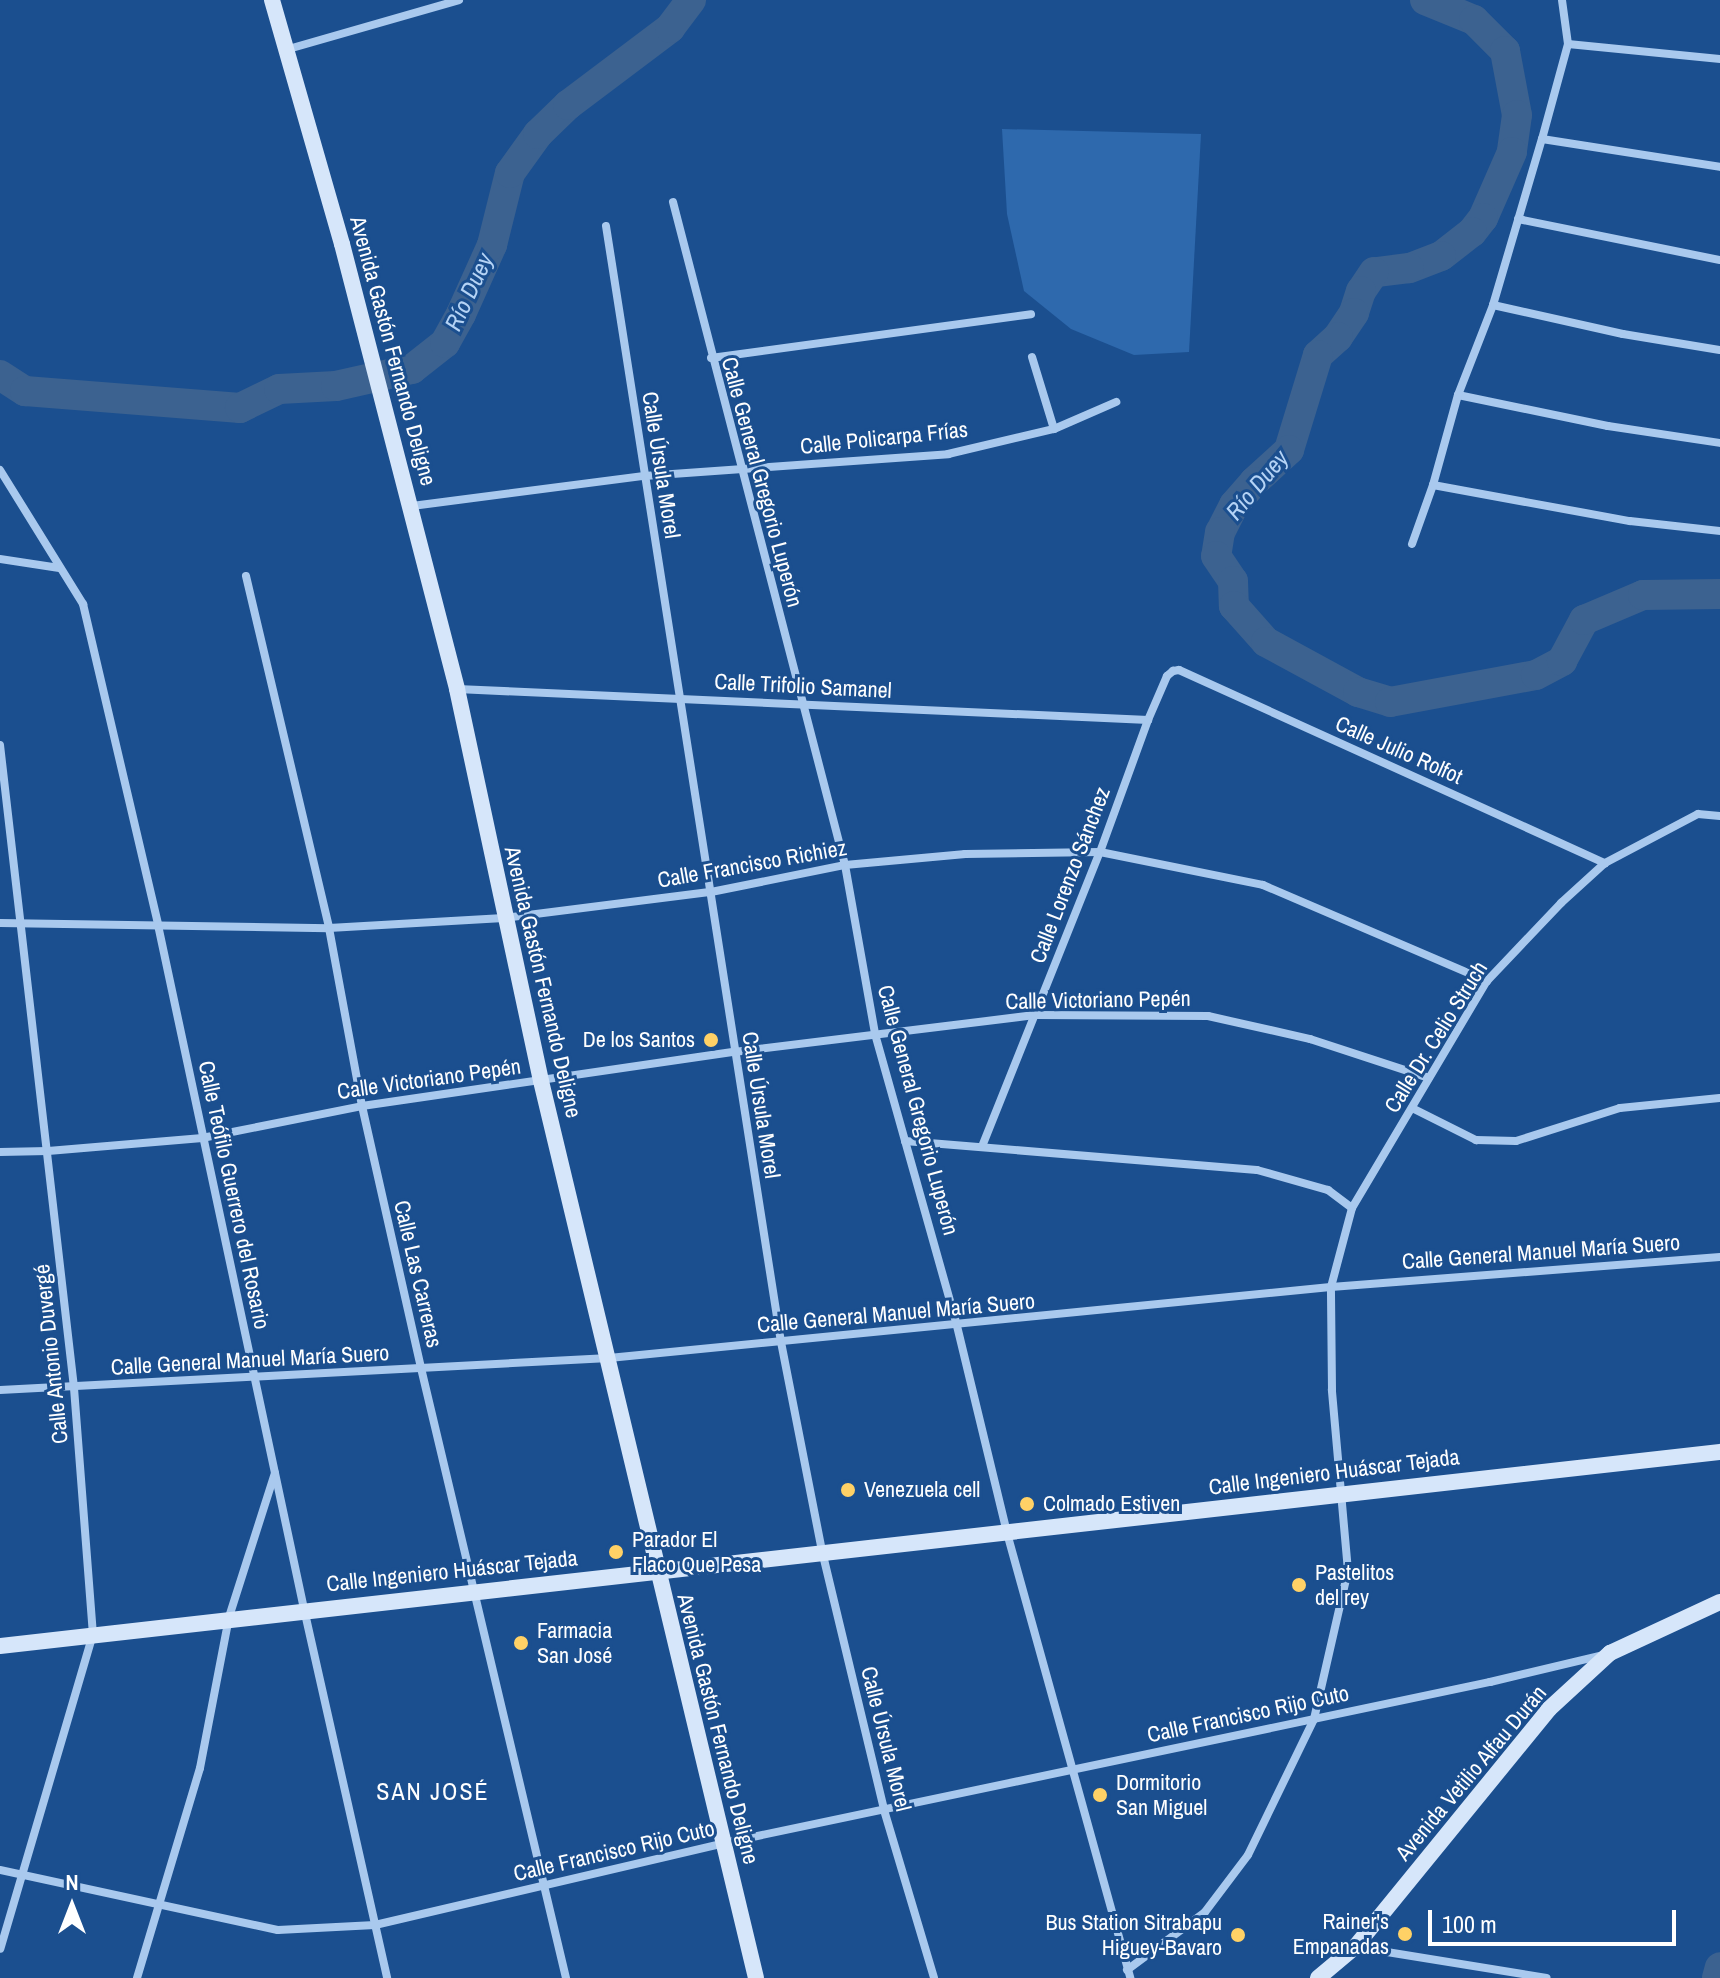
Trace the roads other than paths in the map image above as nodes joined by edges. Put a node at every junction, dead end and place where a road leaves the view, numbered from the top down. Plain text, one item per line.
1 (272, 0) edge
2 (459, 0) edge
3 (1562, 0) edge
4 (1568, 44) junction
5 (284, 50) junction
6 (1720, 59) edge
7 (1542, 139) junction
8 (1720, 167) edge
9 (673, 202) dead end
10 (1518, 219) junction
11 (606, 226) dead end
12 (1720, 260) edge
13 (1493, 305) junction
14 (1031, 314) dead end
15 (1720, 350) edge
16 (1032, 357) dead end
17 (711, 358) junction
18 (1458, 395) junction
19 (1116, 402) dead end
20 (1054, 429) junction
21 (1720, 443) edge
22 (741, 469) junction
23 (0, 470) edge
24 (644, 476) junction
25 (1433, 485) junction
26 (412, 506) junction
27 (1720, 531) edge
28 (1412, 544) dead end
29 (0, 559) edge
30 (59, 568) junction
31 (246, 576) dead end
32 (1179, 670) joint
33 (457, 689) junction
34 (680, 699) junction
35 (803, 704) junction
36 (1148, 720) junction
37 (0, 745) edge
38 (1720, 816) edge
39 (1100, 852) junction
40 (1605, 863) junction
41 (845, 865) junction
42 (711, 892) junction
43 (504, 918) junction
44 (23, 922) junction
45 (0, 923) edge
46 (158, 925) junction
47 (329, 928) junction
48 (1487, 981) junction
49 (1035, 1015) junction
50 (875, 1034) junction
51 (734, 1052) junction
52 (1429, 1078) junction
53 (541, 1081) junction
54 (1720, 1098) edge
55 (362, 1106) junction
56 (1412, 1108) junction
57 (202, 1138) junction
58 (905, 1141) junction
59 (983, 1144) junction
60 (48, 1151) junction
61 (0, 1152) edge
62 (1352, 1208) junction
63 (1720, 1257) edge
64 (1331, 1287) junction
65 (957, 1326) junction
66 (781, 1342) junction
67 (609, 1358) junction
68 (421, 1368) junction
69 (256, 1378) junction
70 (74, 1388) junction
71 (0, 1390) edge
72 (1720, 1452) edge
73 (275, 1473) junction
74 (1340, 1492) junction
75 (1007, 1533) junction
76 (822, 1551) junction
77 (656, 1571) junction
78 (473, 1592) junction
79 (1720, 1602) edge
80 (304, 1609) junction
81 (229, 1617) junction
82 (93, 1634) junction
83 (0, 1646) edge
84 (1610, 1653) junction
85 (1314, 1719) junction
86 (1072, 1769) junction
87 (884, 1810) junction
88 (724, 1843) junction
89 (0, 1870) edge
90 (23, 1875) junction
91 (544, 1886) junction
92 (158, 1904) junction
93 (375, 1925) junction
94 (1355, 1947) junction
95 (0, 1949) edge
96 (1128, 1974) edge
97 (137, 1978) edge
98 (387, 1978) edge
99 (566, 1978) edge
100 (756, 1978) edge
101 (934, 1978) edge
102 (1318, 1978) edge
103 (1547, 1978) edge

1 - 5 main road, Avenida Gastón Fernando Deligne
2 - 5 street
3 - 4 street
4 - 6 street
4 - 7 street
5 - 26 main road, Avenida Gastón Fernando Deligne
7 - 8 street
7 - 10 street
9 - 17 street, Calle General Gregorio Luperón
10 - 12 street
10 - 13 street
11 - 24 street, Calle Úrsula Morel
13 - 15 street
13 - 18 street
14 - 17 street
16 - 20 street
17 - 22 street, Calle General Gregorio Luperón
18 - 21 street
18 - 25 street
19 - 20 street, Calle Policarpa Frías
20 - 22 street, Calle Policarpa Frías
22 - 24 street, Calle Policarpa Frías
22 - 35 street, Calle General Gregorio Luperón
23 - 30 street, Calle Teófilo Guerrero del Rosario
24 - 26 street, Calle Policarpa Frías
24 - 34 street, Calle Úrsula Morel
25 - 27 street
25 - 28 street
26 - 33 main road, Avenida Gastón Fernando Deligne
29 - 30 street
30 - 46 street, Calle Teófilo Guerrero del Rosario
31 - 47 street, Calle Las Carreras
32 - 36 street, Calle Lorenzo Sánchez
32 - 40 street, Calle Julio Rolfot
33 - 34 street, Calle Trifolio Samanel
33 - 43 main road, Avenida Gastón Fernando Deligne
34 - 35 street, Calle Trifolio Samanel
34 - 42 street, Calle Úrsula Morel
35 - 36 street, Calle Trifolio Samanel
35 - 41 street, Calle General Gregorio Luperón
36 - 39 street, Calle Lorenzo Sánchez
37 - 44 street, Calle Antonio Duvergé
38 - 40 street, Calle Dr. Celio Struch
39 - 41 street, Calle Francisco Richiez
39 - 48 street, Calle Francisco Richiez
39 - 49 street, Calle Lorenzo Sánchez
40 - 48 street, Calle Dr. Celio Struch
41 - 42 street, Calle Francisco Richiez
41 - 50 street, Calle General Gregorio Luperón
42 - 43 street, Calle Francisco Richiez
42 - 51 street, Calle Úrsula Morel
43 - 47 street, Calle Francisco Richiez
43 - 53 main road, Avenida Gastón Fernando Deligne
44 - 45 street, Calle Francisco Richiez
44 - 46 street, Calle Francisco Richiez
44 - 60 street, Calle Antonio Duvergé
46 - 47 street, Calle Francisco Richiez
46 - 57 street, Calle Teófilo Guerrero del Rosario
47 - 55 street, Calle Las Carreras
48 - 52 street, Calle Dr. Celio Struch
49 - 50 street, Calle Victoriano Pepén
49 - 52 street, Calle Victoriano Pepén
49 - 59 street, Calle Lorenzo Sánchez
50 - 51 street, Calle Victoriano Pepén
50 - 58 street, Calle General Gregorio Luperón
51 - 53 street, Calle Victoriano Pepén
51 - 66 street, Calle Úrsula Morel
52 - 56 street, Calle Dr. Celio Struch
53 - 55 street, Calle Victoriano Pepén
53 - 67 main road, Avenida Gastón Fernando Deligne
54 - 56 street
55 - 57 street, Calle Victoriano Pepén
55 - 68 street, Calle Las Carreras
56 - 62 street, Calle Dr. Celio Struch
57 - 60 street, Calle Victoriano Pepén
57 - 69 street, Calle Teófilo Guerrero del Rosario
58 - 59 street
58 - 65 street, Calle General Gregorio Luperón
59 - 62 street
60 - 61 street, Calle Victoriano Pepén
60 - 70 street, Calle Antonio Duvergé
62 - 64 street, Calle Dr. Celio Struch
63 - 64 street, Calle General Manuel María Suero
64 - 65 street, Calle General Manuel María Suero
64 - 74 street, Calle Dr. Celio Struch
65 - 66 street, Calle General Manuel María Suero
65 - 75 street, Calle General Gregorio Luperón
66 - 67 street, Calle General Manuel María Suero
66 - 76 street, Calle Úrsula Morel
67 - 68 street, Calle General Manuel María Suero
67 - 77 main road, Avenida Gastón Fernando Deligne
68 - 69 street, Calle General Manuel María Suero
68 - 78 street, Calle Las Carreras
69 - 70 street, Calle General Manuel María Suero
69 - 73 street, Calle Teófilo Guerrero del Rosario
70 - 71 street, Calle General Manuel María Suero
70 - 82 street, Calle Antonio Duvergé
72 - 74 main road, Calle Ingeniero Huáscar Tejada
73 - 80 street, Calle Teófilo Guerrero del Rosario
73 - 81 street
74 - 75 main road, Calle Ingeniero Huáscar Tejada
74 - 85 street, Calle Dr. Celio Struch
75 - 76 main road, Calle Ingeniero Huáscar Tejada
75 - 86 street, Calle General Gregorio Luperón
76 - 77 main road, Calle Ingeniero Huáscar Tejada
76 - 87 street, Calle Úrsula Morel
77 - 78 main road, Calle Ingeniero Huáscar Tejada
77 - 88 main road, Avenida Gastón Fernando Deligne
78 - 80 main road, Calle Ingeniero Huáscar Tejada
78 - 91 street, Calle Las Carreras
79 - 84 main road, Avenida Vetilio Alfau Durán
80 - 81 main road, Calle Ingeniero Huáscar Tejada
80 - 93 street, Calle Teófilo Guerrero del Rosario
81 - 82 main road, Calle Ingeniero Huáscar Tejada
81 - 92 street
82 - 83 main road, Calle Ingeniero Huáscar Tejada
82 - 90 street, Calle Antonio Duvergé
84 - 85 street, Calle Francisco Rijo Cuto
84 - 94 main road, Avenida Vetilio Alfau Durán
85 - 86 street, Calle Francisco Rijo Cuto
85 - 96 street, Calle Dr. Celio Struch
86 - 87 street, Calle Francisco Rijo Cuto
86 - 96 street, Calle General Gregorio Luperón
87 - 88 street, Calle Francisco Rijo Cuto
87 - 101 street, Calle Úrsula Morel
88 - 91 street, Calle Francisco Rijo Cuto
88 - 100 main road, Avenida Gastón Fernando Deligne
89 - 90 street, Calle Francisco Rijo Cuto
90 - 92 street, Calle Francisco Rijo Cuto
90 - 95 street, Calle Antonio Duvergé
91 - 93 street, Calle Francisco Rijo Cuto
91 - 99 street, Calle Las Carreras
92 - 93 street, Calle Francisco Rijo Cuto
92 - 97 street
93 - 98 street, Calle Teófilo Guerrero del Rosario
94 - 102 main road, Avenida Vetilio Alfau Durán
94 - 103 street

